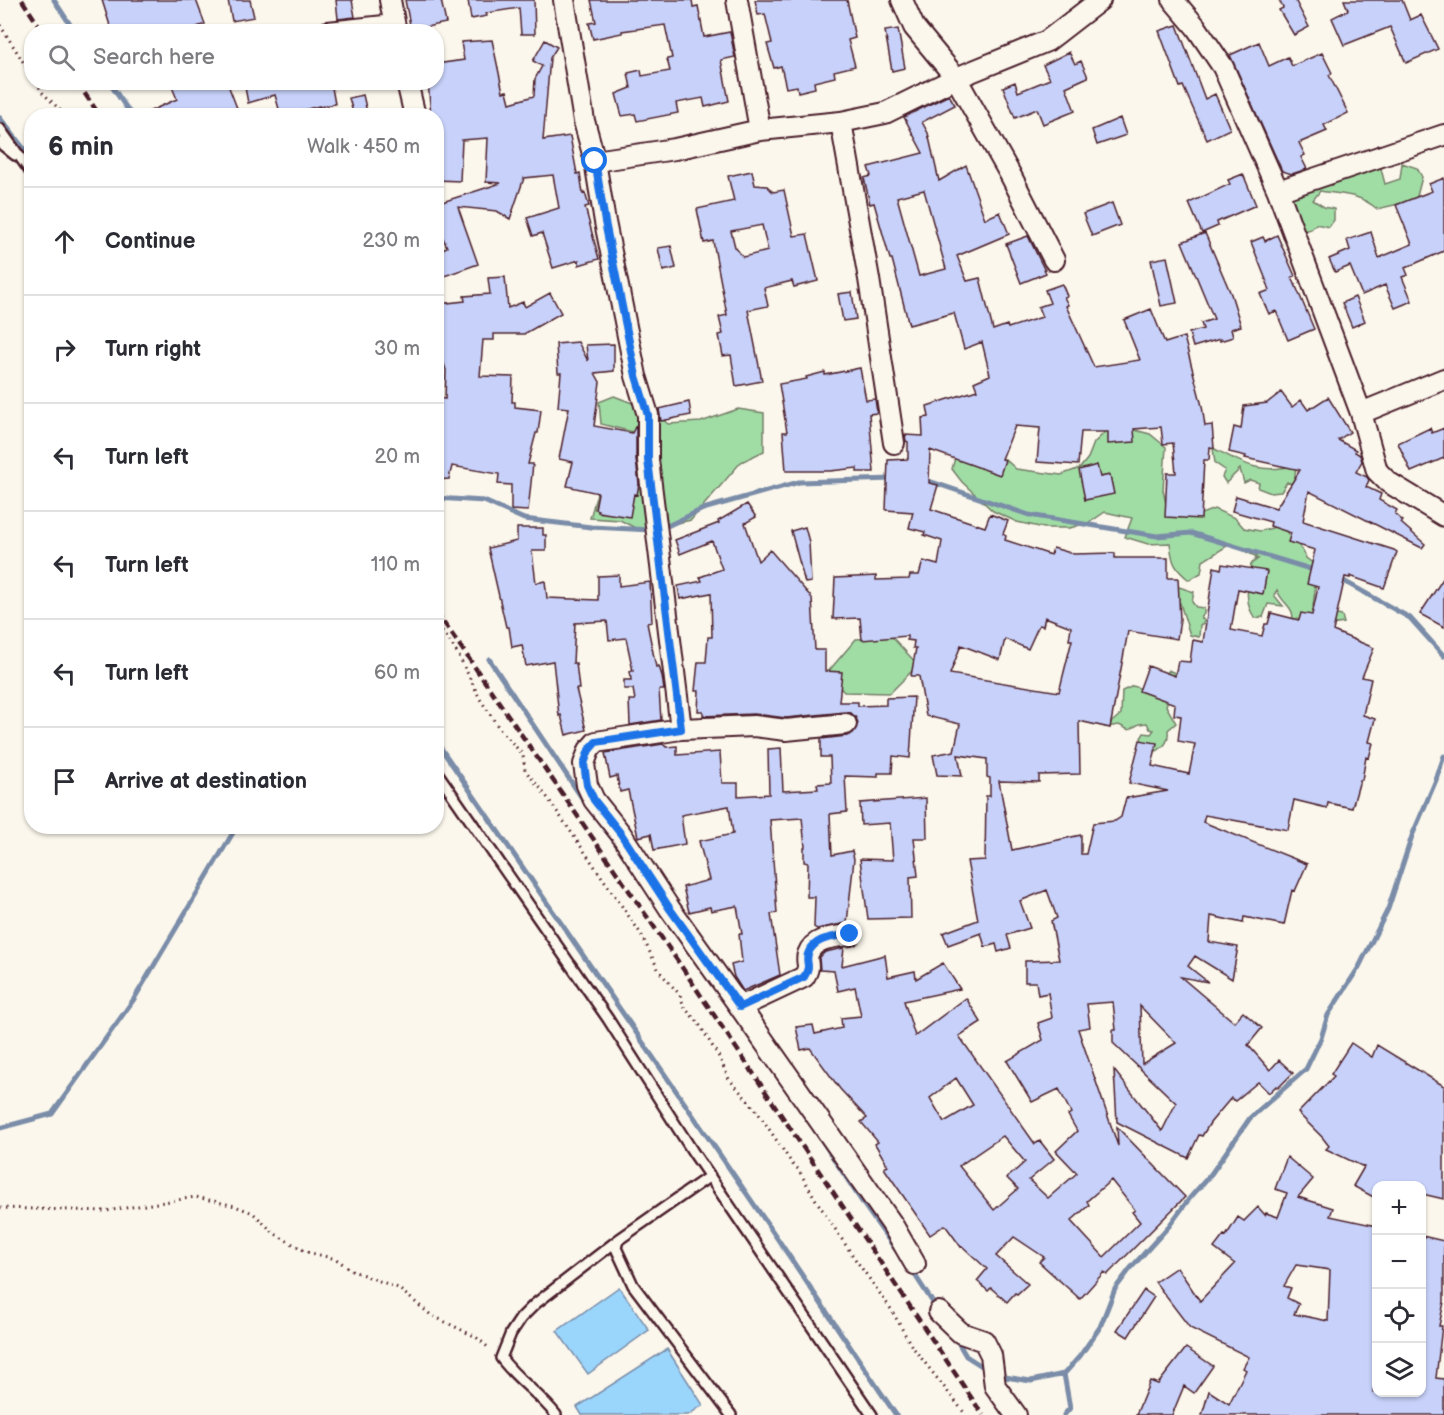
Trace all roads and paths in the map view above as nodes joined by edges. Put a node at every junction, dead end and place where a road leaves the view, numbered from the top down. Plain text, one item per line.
1 (390, 0) edge
2 (564, 0) edge
3 (737, 0) edge
4 (902, 0) edge
5 (1100, 0) edge
6 (1173, 0) edge
7 (394, 24) edge
8 (0, 25) edge
9 (24, 63) edge
10 (956, 78) junction
11 (41, 90) edge
12 (409, 90) edge
13 (58, 108) edge
14 (413, 108) edge
15 (841, 122) junction
16 (0, 129) edge
17 (760, 130) junction
18 (1444, 135) edge
19 (0, 143) edge
20 (22, 161) junction
21 (595, 161) junction
22 (24, 164) edge
23 (1278, 191) junction
24 (1054, 260) dead end
25 (1444, 379) edge
26 (1360, 413) junction
27 (894, 443) dead end
28 (1444, 516) edge
29 (444, 633) edge
30 (846, 724) dead end
31 (681, 729) junction
32 (444, 783) edge
33 (850, 934) dead end
34 (740, 1007) junction
35 (710, 1176) junction
36 (0, 1208) edge
37 (618, 1240) junction
38 (915, 1264) dead end
39 (939, 1312) dead end
40 (501, 1358) junction
41 (556, 1415) edge
42 (731, 1415) edge
43 (872, 1415) edge
44 (966, 1415) edge
45 (1016, 1415) edge

1 - 7 street
2 - 21 street
3 - 17 street
4 - 10 street
5 - 10 street
6 - 23 street
8 - 9 path
10 - 15 street
10 - 24 street
11 - 13 path
12 - 14 street
15 - 17 street
15 - 27 street
16 - 20 lane
17 - 21 street
18 - 23 street
19 - 20 lane
20 - 22 lane
21 - 31 street
23 - 26 street
25 - 26 street
26 - 28 street
29 - 44 path
30 - 31 street
31 - 34 street
32 - 35 lane
33 - 34 street
34 - 38 street
35 - 37 lane
35 - 43 lane
36 - 40 path
37 - 40 lane
37 - 42 lane
39 - 45 street
40 - 41 lane

